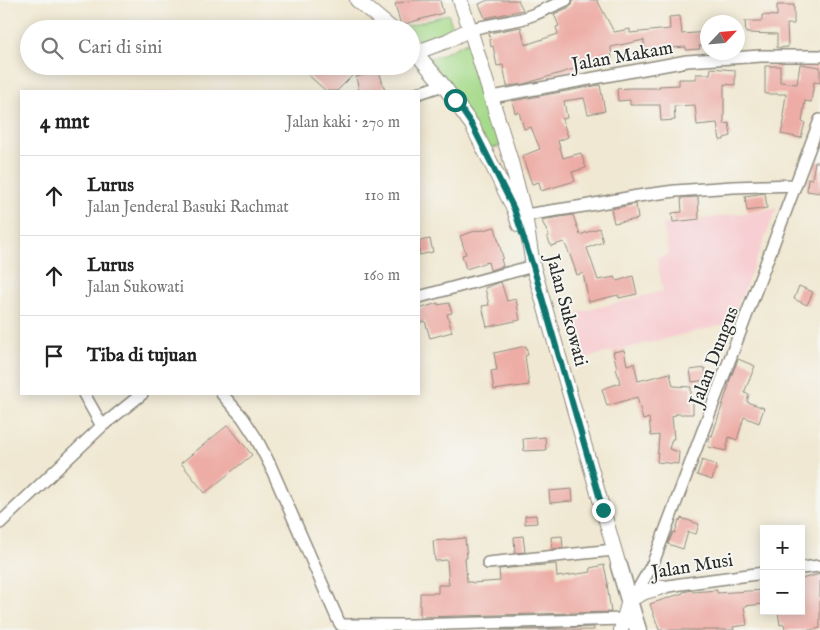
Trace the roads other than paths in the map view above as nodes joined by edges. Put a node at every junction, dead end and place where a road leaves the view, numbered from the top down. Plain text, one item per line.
1 (357, 0) edge
2 (460, 0) edge
3 (566, 0) edge
4 (381, 20) edge
5 (470, 29) junction
6 (420, 48) edge
7 (820, 56) edge
8 (420, 57) edge
9 (443, 85) junction
10 (420, 93) edge
11 (492, 96) junction
12 (820, 120) edge
13 (796, 185) junction
14 (525, 215) junction
15 (533, 266) junction
16 (420, 297) edge
17 (85, 395) edge
18 (141, 395) edge
19 (223, 395) edge
20 (102, 426) junction
21 (0, 523) edge
22 (616, 558) junction
23 (488, 563) dead end
24 (820, 566) edge
25 (805, 568) edge
26 (760, 574) edge
27 (663, 587) joint
28 (626, 613) edge
29 (638, 630) edge

1 - 4 main road
2 - 5 main road, Jalan Sukowati
3 - 5 street
5 - 6 main road
5 - 11 main road, Jalan Sukowati
7 - 11 street, Jalan Makam
8 - 9 main road
9 - 10 street
9 - 15 main road
11 - 14 main road, Jalan Sukowati
12 - 13 street, Jalan Dungus
13 - 14 street
13 - 28 street, Jalan Dungus
14 - 15 main road, Jalan Sukowati
15 - 16 street
15 - 22 main road, Jalan Sukowati
17 - 20 street
18 - 20 street
19 - 28 street
20 - 21 street
22 - 23 street
22 - 28 highway, Jalan Sukowati
24 - 25 street
26 - 27 street, Jalan Musi
27 - 28 main road, Jalan Musi
28 - 29 highway, Jalan Sukowati

